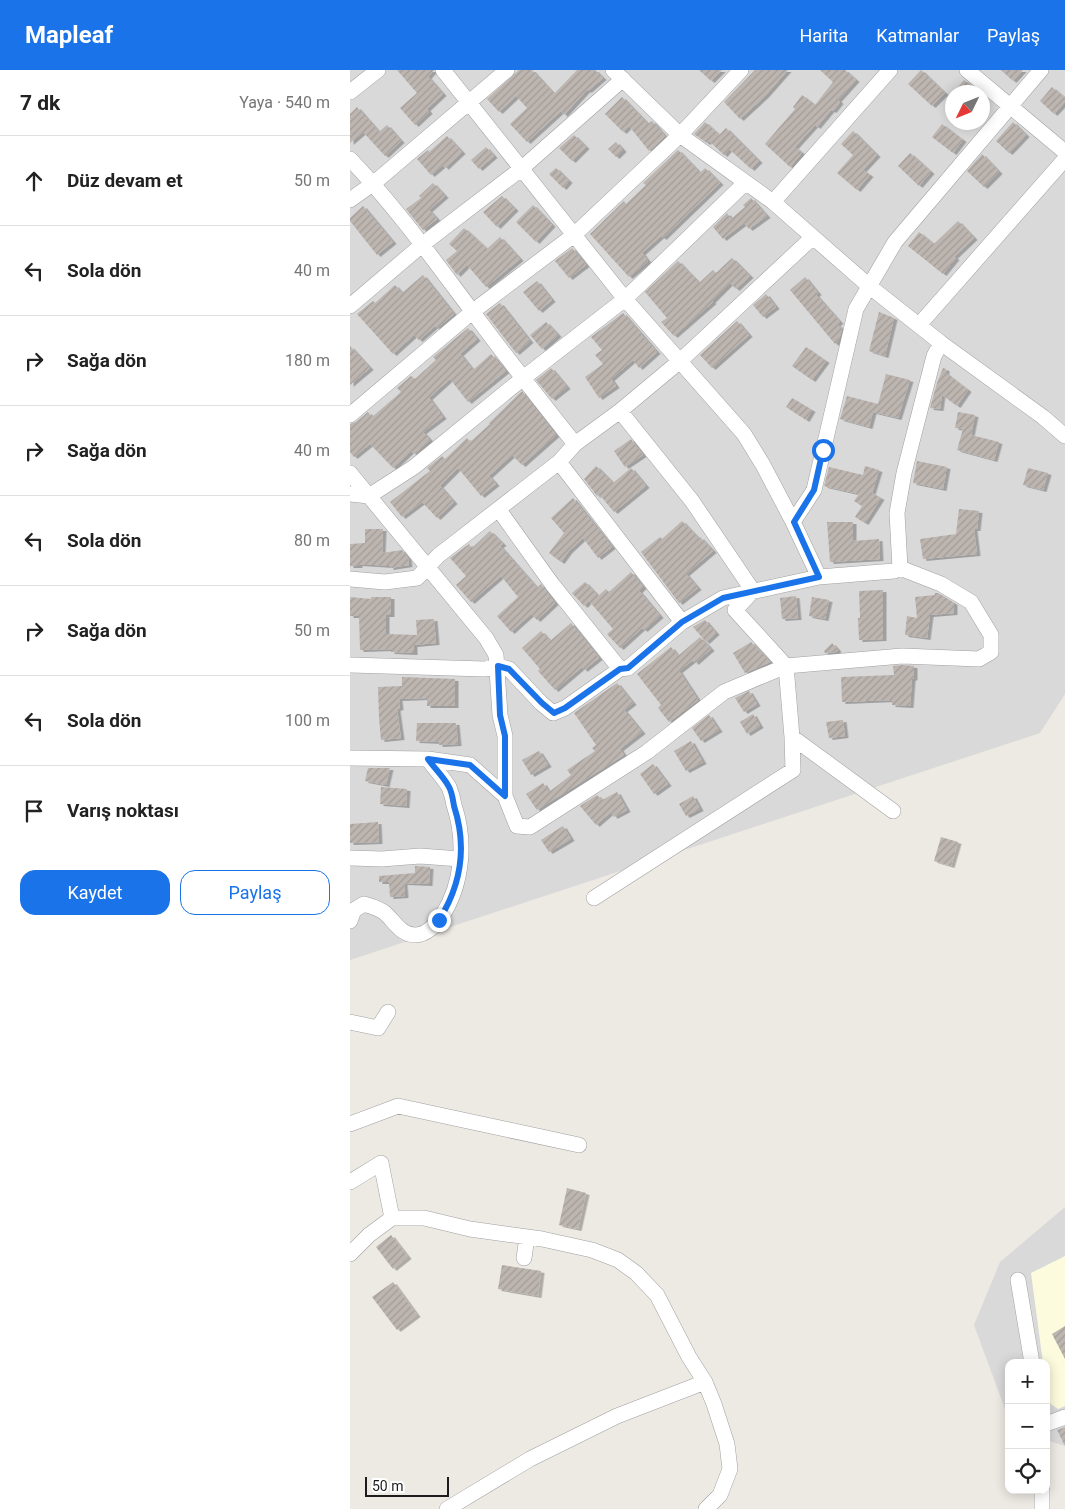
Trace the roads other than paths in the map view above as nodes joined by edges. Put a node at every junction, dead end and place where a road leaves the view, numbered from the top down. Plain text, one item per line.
1 (378, 70) edge
2 (443, 70) edge
3 (507, 70) edge
4 (741, 70) edge
5 (890, 70) edge
6 (967, 70) edge
7 (1040, 70) edge
8 (618, 74) edge
9 (350, 92) edge
10 (469, 104) junction
11 (1010, 105) junction
12 (680, 135) junction
13 (1065, 152) edge
14 (1065, 158) edge
15 (350, 159) edge
16 (521, 169) junction
17 (374, 183) junction
18 (745, 183) junction
19 (350, 200) edge
20 (773, 202) junction
21 (574, 235) junction
22 (813, 237) junction
23 (423, 244) junction
24 (869, 286) junction
25 (625, 299) junction
26 (350, 306) edge
27 (472, 312) junction
28 (919, 325) junction
29 (941, 343) junction
30 (680, 361) junction
31 (522, 378) junction
32 (620, 411) junction
33 (350, 415) edge
34 (1065, 436) edge
35 (575, 444) junction
36 (558, 462) junction
37 (350, 473) edge
38 (350, 494) edge
39 (369, 496) junction
40 (499, 510) junction
41 (794, 522) junction
42 (427, 567) junction
43 (900, 568) junction
44 (819, 577) junction
45 (350, 579) edge
46 (753, 591) junction
47 (682, 622) junction
48 (350, 665) edge
49 (498, 666) junction
50 (786, 666) junction
51 (620, 669) junction
52 (792, 736) junction
53 (350, 758) edge
54 (428, 759) junction
55 (505, 796) junction
56 (892, 811) dead end
57 (350, 858) edge
58 (460, 859) junction
59 (594, 898) dead end
60 (350, 921) edge
61 (388, 1012) dead end
62 (350, 1022) edge
63 (350, 1124) edge
64 (579, 1145) dead end
65 (350, 1182) edge
66 (392, 1218) junction
67 (528, 1237) junction
68 (350, 1254) edge
69 (524, 1258) dead end
70 (1018, 1280) dead end
71 (1031, 1359) edge
72 (705, 1382) junction
73 (1065, 1417) edge
74 (1050, 1423) edge
75 (1042, 1494) edge
76 (447, 1509) edge
77 (706, 1509) edge
78 (1042, 1509) edge

1 - 9 street
2 - 10 street
3 - 10 street
4 - 12 street
5 - 20 street
6 - 11 street
7 - 11 street
8 - 12 street
8 - 16 street
10 - 16 street
10 - 17 street
11 - 13 street
11 - 24 street
12 - 18 street
12 - 21 street
14 - 28 street
15 - 17 street
16 - 21 street
16 - 23 street
17 - 19 street
17 - 23 street
18 - 20 street
18 - 25 street
20 - 22 street
21 - 25 street
21 - 27 street
22 - 24 street
22 - 30 street
23 - 26 street
23 - 27 street
24 - 28 street
24 - 41 street
25 - 30 street
25 - 31 street
27 - 31 street
27 - 33 street
28 - 29 street
29 - 34 street
29 - 43 street
30 - 32 street
30 - 41 street
31 - 35 street
31 - 39 street
32 - 35 street
32 - 46 street
35 - 36 street
36 - 40 street
36 - 47 street
37 - 39 street
38 - 39 street
39 - 42 street
40 - 42 street
40 - 51 street
41 - 44 street
42 - 45 street
42 - 49 street
43 - 44 street
43 - 50 street
44 - 46 street
46 - 47 street
46 - 50 street
47 - 51 street
48 - 49 street
49 - 51 street
49 - 55 street
50 - 52 street
50 - 55 street
52 - 56 street
52 - 59 street
53 - 54 street
54 - 55 street
54 - 58 street
57 - 58 street
58 - 60 street
61 - 62 street
63 - 64 street
65 - 66 street
66 - 67 street
66 - 68 street
67 - 69 street
67 - 72 street
70 - 71 street
72 - 76 street
72 - 77 street
73 - 74 street
75 - 78 street

